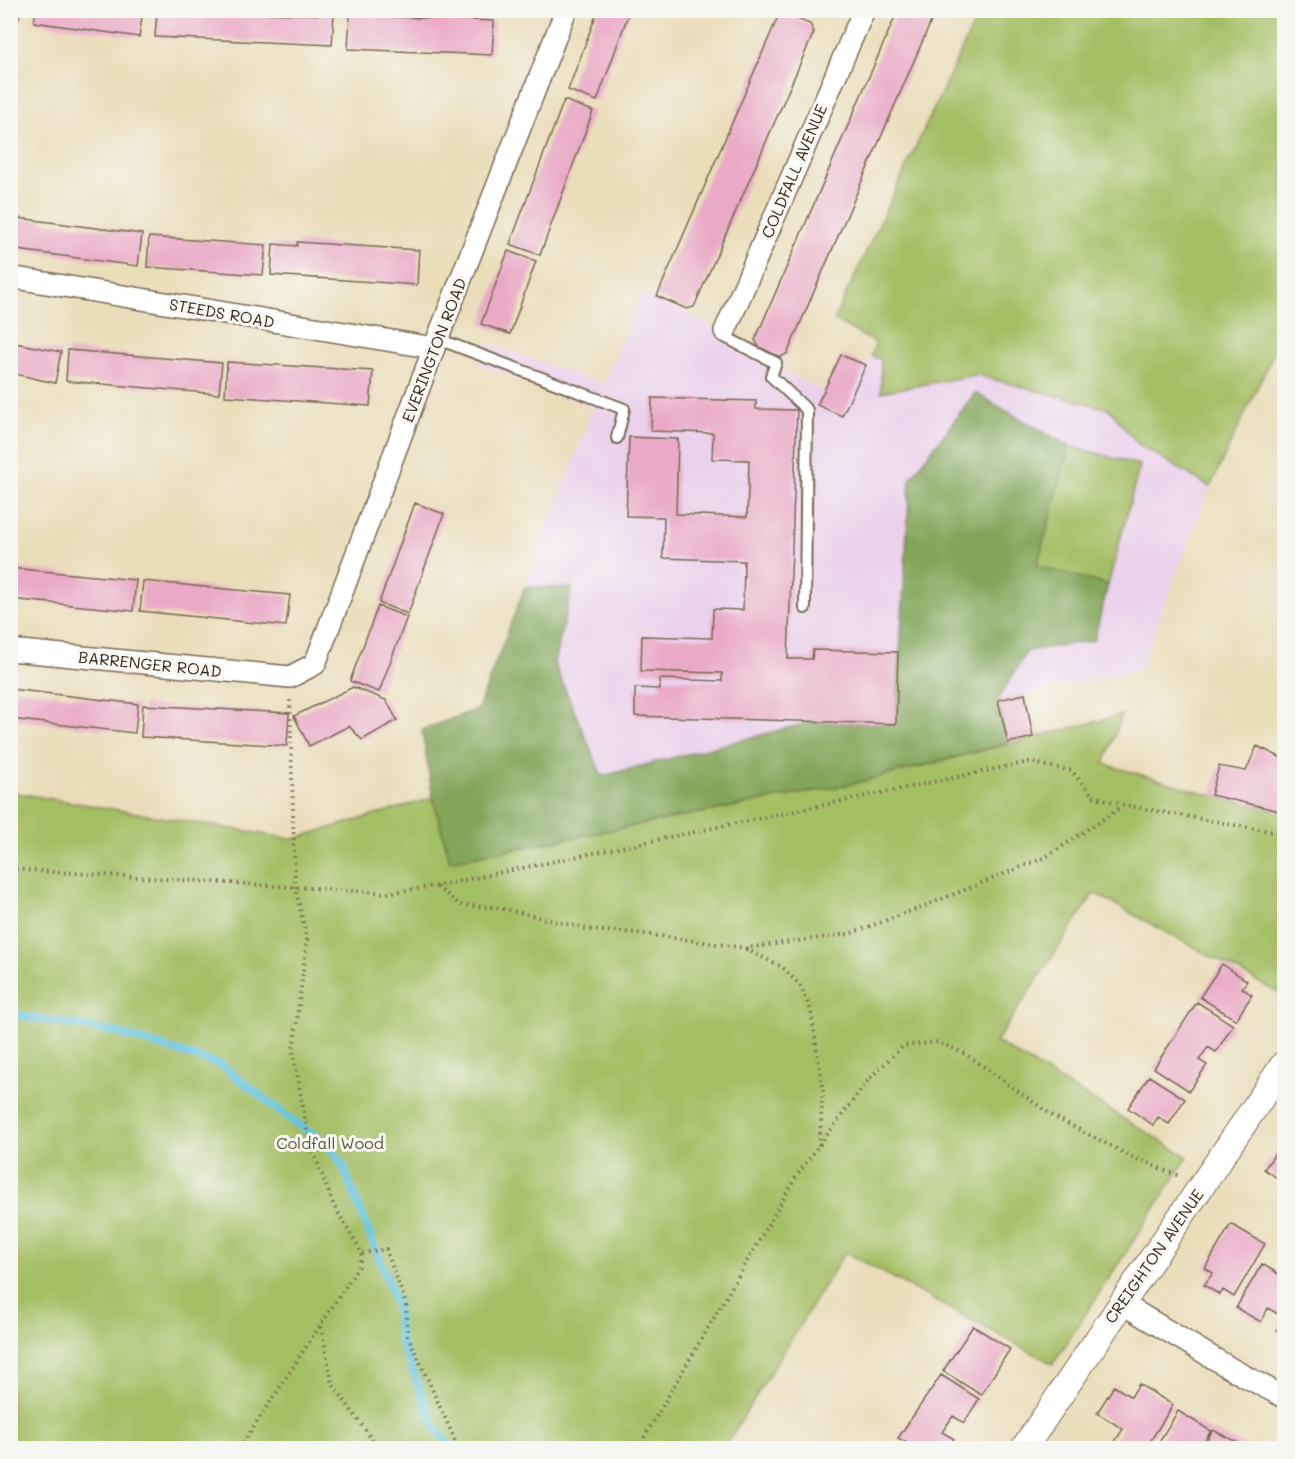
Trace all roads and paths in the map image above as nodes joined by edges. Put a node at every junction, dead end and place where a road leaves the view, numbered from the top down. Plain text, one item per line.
1 (566, 10) edge
2 (864, 10) edge
3 (10, 277) edge
4 (725, 331) joint
5 (436, 344) junction
6 (617, 438) dead end
7 (805, 608) dead end
8 (10, 650) edge
9 (290, 677) junction
10 (1124, 805) junction
11 (1284, 834) edge
12 (10, 869) edge
13 (295, 886) junction
14 (436, 886) junction
15 (746, 948) junction
16 (1284, 1064) edge
17 (819, 1146) junction
18 (1204, 1185) junction
19 (364, 1253) junction
20 (1121, 1303) junction
21 (321, 1327) junction
22 (1284, 1397) edge
23 (240, 1449) edge
24 (378, 1449) edge
25 (465, 1449) edge
26 (638, 1449) edge
27 (1024, 1449) edge

1 - 5 street, EVERINGTON ROAD
2 - 4 street, COLDFALL AVENUE
3 - 5 street, STEEDS ROAD
4 - 7 lane
5 - 6 lane
5 - 9 street, EVERINGTON ROAD
8 - 9 street, BARRENGER ROAD
9 - 13 path
10 - 11 path
10 - 14 path
10 - 15 path
12 - 13 path
13 - 14 path
13 - 19 path
14 - 15 path
15 - 17 path
16 - 18 street, CREIGHTON AVENUE
17 - 18 path
17 - 26 path
18 - 20 street, CREIGHTON AVENUE
19 - 21 path
19 - 25 path
20 - 22 street
20 - 27 street, CREIGHTON AVENUE
21 - 23 path
21 - 24 path

